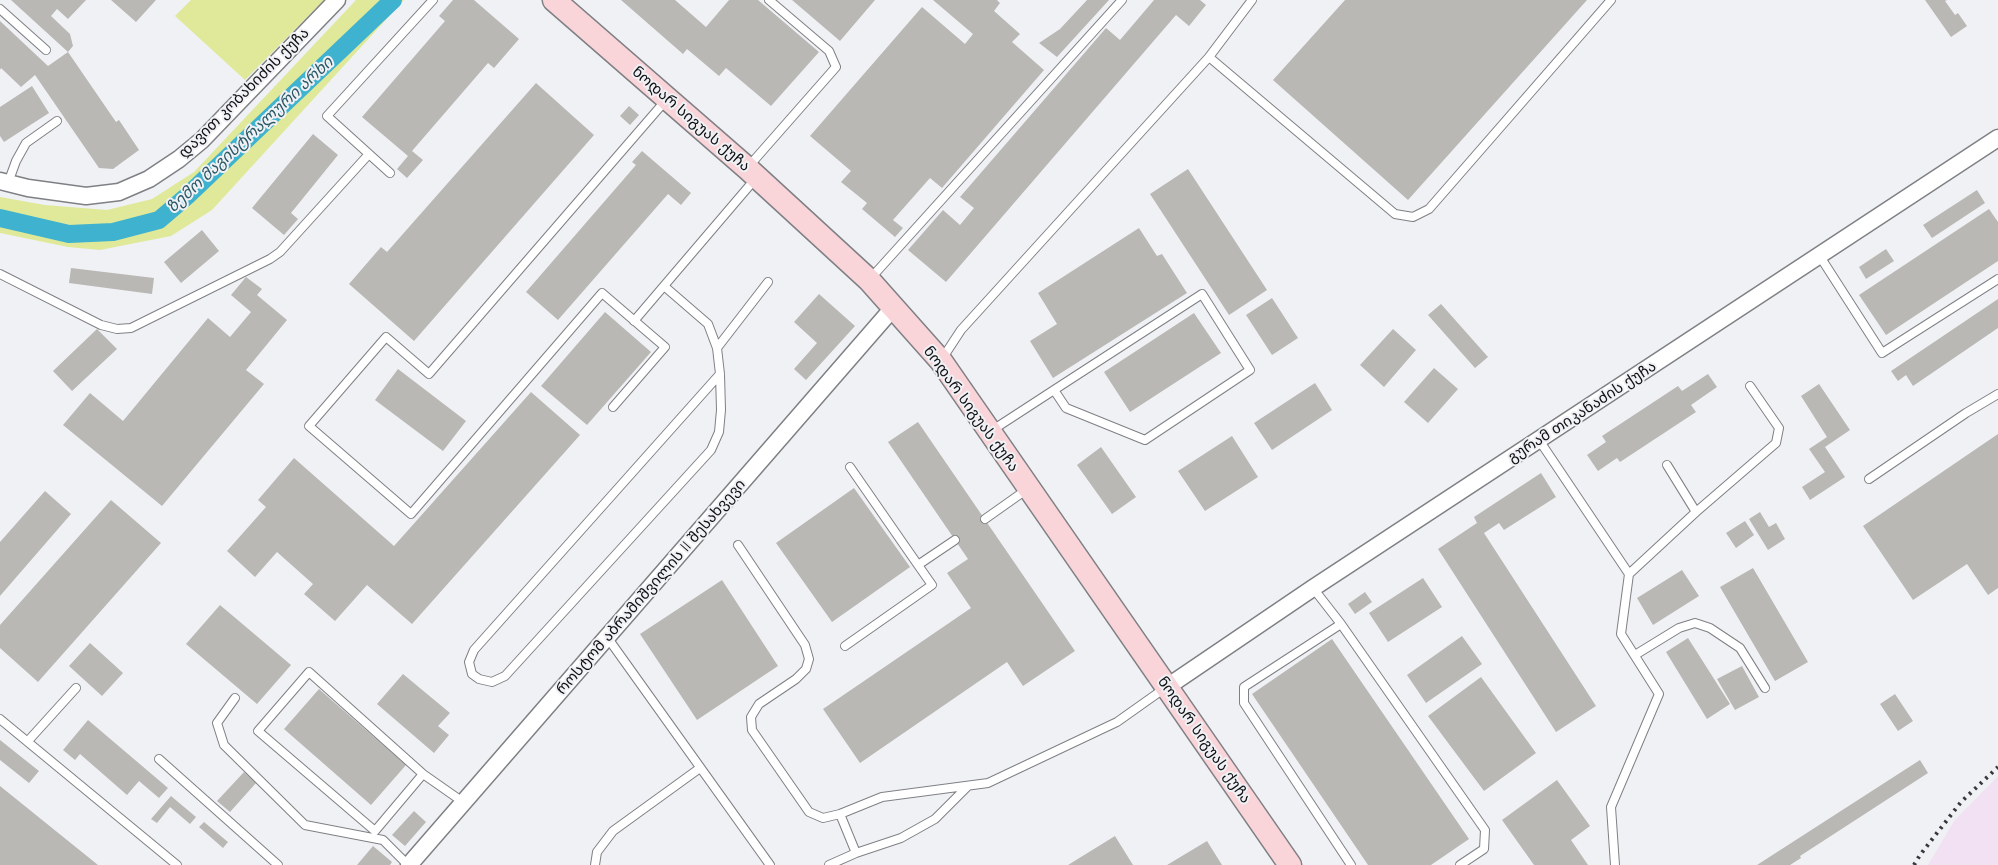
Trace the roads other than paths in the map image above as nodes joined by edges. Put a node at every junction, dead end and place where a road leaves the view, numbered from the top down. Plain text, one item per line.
1 (337, 0) edge
2 (433, 0) edge
3 (554, 0) edge
4 (770, 0) edge
5 (1122, 0) edge
6 (1252, 0) edge
7 (1611, 0) edge
8 (0, 9) edge
9 (46, 50) dead end
10 (1209, 57) junction
11 (667, 98) junction
12 (56, 121) dead end
13 (1998, 138) edge
14 (369, 154) junction
15 (752, 172) junction
16 (390, 173) dead end
17 (4, 182) edge
18 (1819, 255) junction
19 (0, 274) edge
20 (1998, 279) edge
21 (869, 280) junction
22 (768, 282) dead end
23 (664, 286) junction
24 (893, 308) junction
25 (634, 321) junction
26 (717, 348) junction
27 (941, 361) junction
28 (720, 374) junction
29 (1750, 386) dead end
30 (1054, 390) junction
31 (1998, 394) edge
32 (613, 407) dead end
33 (989, 432) junction
34 (1539, 440) junction
35 (1667, 465) dead end
36 (850, 467) dead end
37 (1869, 479) dead end
38 (1028, 489) junction
39 (1696, 512) junction
40 (985, 519) dead end
41 (955, 540) dead end
42 (738, 545) dead end
43 (918, 565) junction
44 (1629, 574) junction
45 (1313, 588) junction
46 (1341, 624) junction
47 (607, 637) junction
48 (845, 646) dead end
49 (1635, 655) junction
50 (1167, 687) junction
51 (76, 688) dead end
52 (1765, 688) dead end
53 (235, 698) dead end
54 (0, 719) edge
55 (28, 741) junction
56 (159, 759) dead end
57 (700, 768) junction
58 (423, 774) junction
59 (968, 786) junction
60 (463, 802) junction
61 (840, 814) junction
62 (856, 852) junction
63 (177, 865) edge
64 (278, 865) edge
65 (408, 865) edge
66 (595, 865) edge
67 (770, 865) edge
68 (829, 865) edge
69 (1290, 865) edge
70 (1351, 865) edge
71 (1460, 865) edge
72 (1615, 865) edge

1 - 17 street, დავით კობახიძის ქუჩა
2 - 14 lane
3 - 11 street, ნოდარ სიგუას ქუჩა
4 - 15 lane
5 - 21 lane
6 - 10 lane
7 - 10 lane
8 - 9 lane
10 - 27 lane
11 - 15 street, ნოდარ სიგუას ქუჩა
11 - 25 lane
12 - 17 lane
13 - 18 street, გურამ თიკანაძის ქუჩა
14 - 16 lane
14 - 19 lane
15 - 21 street, ნოდარ სიგუას ქუჩა
15 - 23 lane
18 - 20 lane
18 - 34 street, გურამ თიკანაძის ქუჩა
21 - 24 street, ნოდარ სიგუას ქუჩა
22 - 26 lane
23 - 25 lane
23 - 26 lane
24 - 27 street, ნოდარ სიგუას ქუჩა
24 - 47 street, როსტომ აბრამიშვილის II შესახვევი
25 - 32 lane
26 - 28 lane
27 - 33 street, ნოდარ სიგუას ქუჩა
28 - 28 lane
29 - 39 lane
30 - 30 lane
30 - 33 lane
31 - 37 lane
33 - 38 street, ნოდარ სიგუას ქუჩა
34 - 44 lane
34 - 45 street, გურამ თიკანაძის ქუჩა
35 - 39 lane
36 - 43 lane
38 - 40 lane
38 - 50 street, ნოდარ სიგუას ქუჩა
39 - 44 lane
41 - 43 lane
42 - 61 lane
43 - 48 lane
44 - 49 lane
45 - 46 lane
45 - 50 street, გურამ თიკანაძის ქუჩა
46 - 70 lane
46 - 71 lane
47 - 57 lane
47 - 60 street, როსტომ აბრამიშვილის II შესახვევი
49 - 52 lane
49 - 72 lane
50 - 59 lane
50 - 69 street, ნოდარ სიგუას ქუჩა
51 - 55 lane
53 - 65 lane
54 - 55 lane
55 - 63 lane
56 - 64 lane
57 - 66 lane
57 - 67 lane
58 - 58 lane
58 - 60 lane
59 - 61 lane
59 - 62 lane
60 - 65 street, როსტომ აბრამიშვილის II შესახვევი
61 - 62 lane
62 - 68 lane

